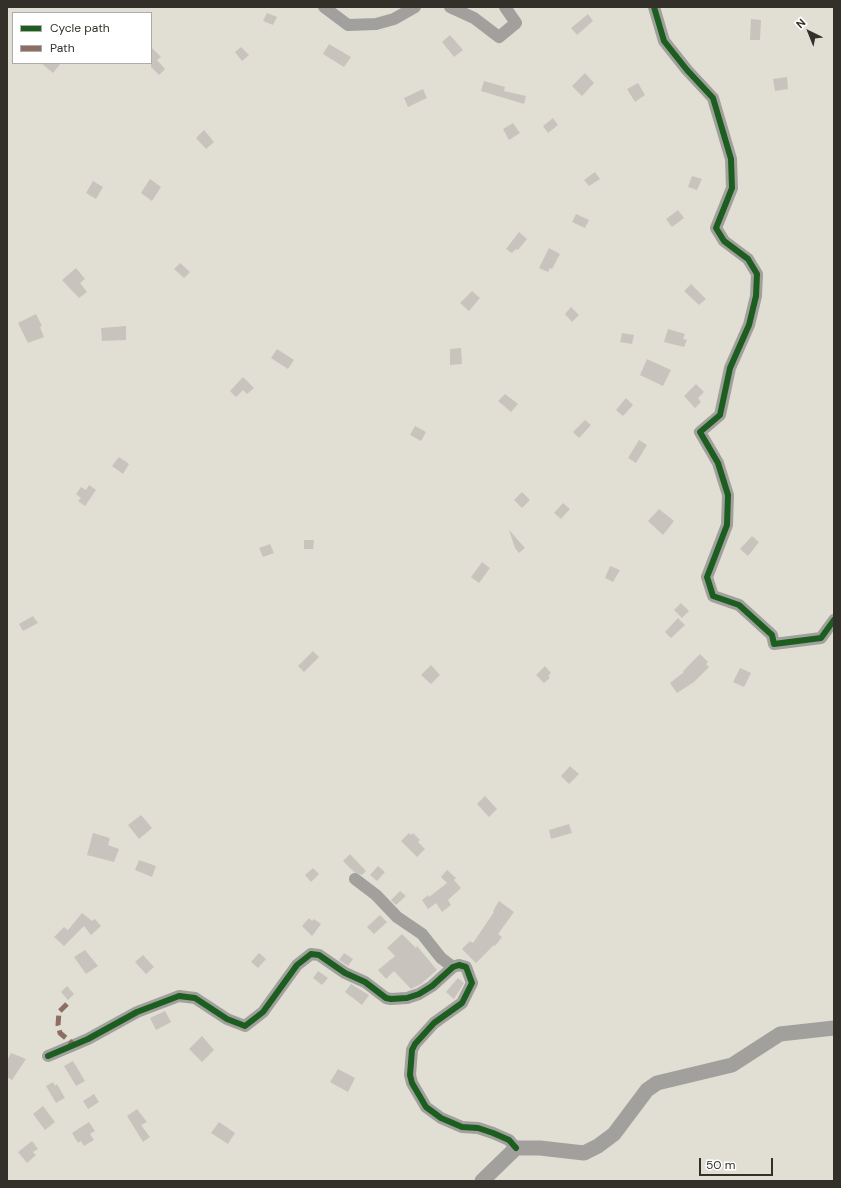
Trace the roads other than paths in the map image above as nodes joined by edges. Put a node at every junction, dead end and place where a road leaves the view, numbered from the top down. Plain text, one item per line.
1 (324, 7) edge
2 (415, 7) edge
3 (450, 7) edge
4 (505, 7) edge
5 (654, 7) edge
6 (834, 620) edge
7 (355, 879) dead end
8 (453, 967) junction
9 (834, 1028) edge
10 (48, 1056) dead end
11 (516, 1148) junction
12 (482, 1181) edge

1 - 2 street
3 - 4 street
5 - 6 street
7 - 8 street
8 - 10 street
8 - 11 street
9 - 11 street
11 - 12 street

